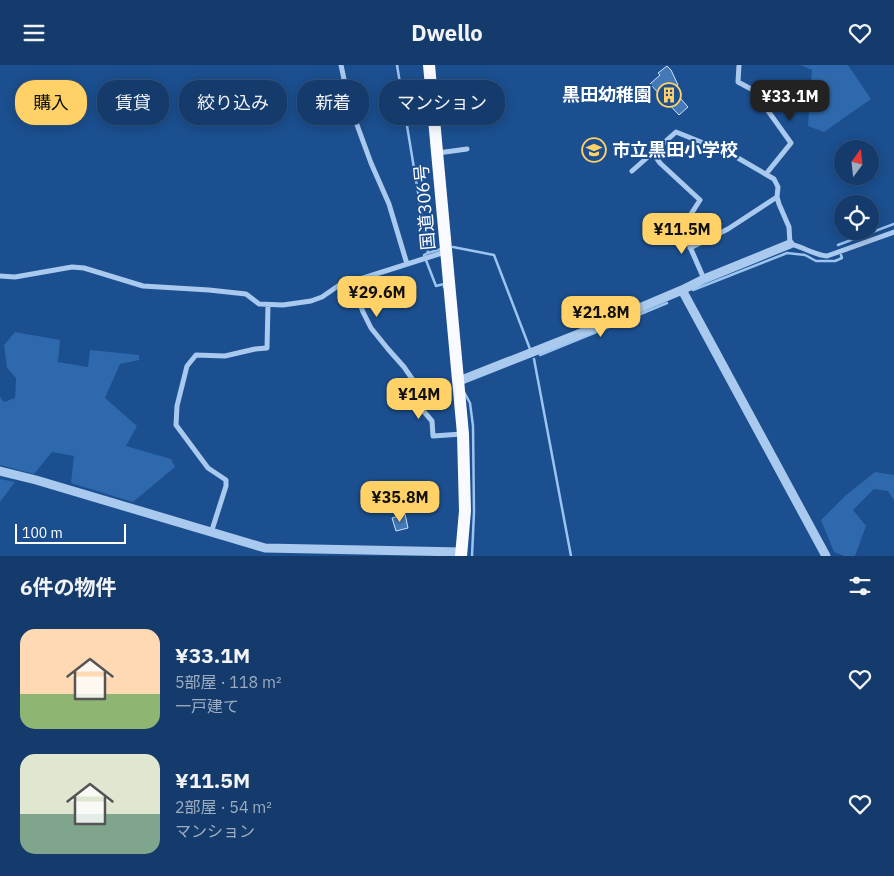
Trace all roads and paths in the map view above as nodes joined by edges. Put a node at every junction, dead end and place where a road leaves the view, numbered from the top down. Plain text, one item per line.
1 (341, 65) edge
2 (429, 65) edge
3 (739, 65) edge
4 (431, 80) edge
5 (435, 125) edge
6 (467, 149) dead end
7 (437, 153) junction
8 (653, 153) junction
9 (632, 171) dead end
10 (766, 174) junction
11 (777, 197) junction
12 (894, 232) edge
13 (790, 244) junction
14 (690, 247) junction
15 (446, 252) junction
16 (407, 264) junction
17 (0, 276) edge
18 (704, 279) junction
19 (352, 281) junction
20 (682, 290) junction
21 (268, 305) junction
22 (459, 381) junction
23 (463, 434) junction
24 (0, 471) edge
25 (211, 533) junction
26 (462, 554) edge
27 (826, 556) edge

1 - 16 street
2 - 4 highway, 国道306号
3 - 10 street
5 - 7 highway, 国道306号
6 - 7 street
7 - 15 highway, 国道306号
8 - 9 street
8 - 10 street
8 - 14 street
10 - 11 street
11 - 13 street
11 - 14 street
12 - 13 street
13 - 18 street
14 - 18 street
15 - 16 street
15 - 22 highway, 国道306号
16 - 19 street
17 - 21 street
18 - 20 street
19 - 21 street
19 - 23 street
20 - 22 street
20 - 27 street
21 - 25 street
22 - 23 highway, 国道306号
23 - 26 highway, 国道306号
24 - 25 street
25 - 26 street

